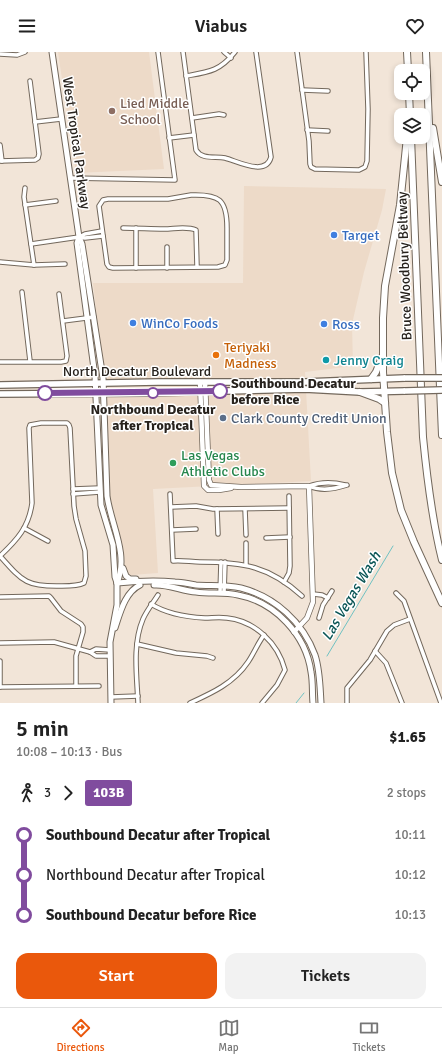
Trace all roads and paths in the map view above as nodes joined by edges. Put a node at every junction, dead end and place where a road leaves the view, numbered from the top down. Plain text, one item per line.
1 (25, 52) edge
2 (52, 52) edge
3 (158, 52) edge
4 (183, 52) edge
5 (224, 52) edge
6 (236, 52) edge
7 (256, 52) edge
8 (297, 52) edge
9 (366, 52) edge
10 (407, 52) edge
11 (426, 52) edge
12 (0, 54) edge
13 (231, 58) junction
14 (408, 64) edge
15 (427, 64) edge
16 (186, 76) junction
17 (30, 81) dead end
18 (302, 90) junction
19 (328, 91) dead end
20 (428, 100) edge
21 (429, 100) edge
22 (224, 115) dead end
23 (192, 118) junction
24 (61, 119) junction
25 (35, 122) junction
26 (307, 130) junction
27 (328, 131) dead end
28 (194, 135) junction
29 (169, 138) junction
30 (406, 144) edge
31 (411, 144) edge
32 (0, 145) edge
33 (1, 161) edge
34 (70, 178) junction
35 (442, 182) edge
36 (25, 188) dead end
37 (56, 201) dead end
38 (25, 204) junction
39 (123, 228) dead end
40 (136, 228) junction
41 (102, 234) junction
42 (79, 237) junction
43 (31, 244) junction
44 (167, 247) dead end
45 (0, 262) edge
46 (65, 264) dead end
47 (34, 265) junction
48 (197, 266) junction
49 (136, 268) junction
50 (167, 268) junction
51 (81, 274) junction
52 (89, 290) junction
53 (22, 292) dead end
54 (60, 294) dead end
55 (94, 317) junction
56 (87, 318) junction
57 (63, 321) junction
58 (383, 354) junction
59 (0, 362) edge
60 (30, 362) junction
61 (384, 378) junction
62 (442, 378) edge
63 (372, 379) junction
64 (202, 382) junction
65 (96, 383) junction
66 (103, 383) junction
67 (0, 385) edge
68 (442, 390) edge
69 (384, 391) junction
70 (202, 392) junction
71 (360, 392) junction
72 (96, 393) junction
73 (103, 393) junction
74 (0, 394) edge
75 (385, 403) junction
76 (204, 432) junction
77 (442, 435) edge
78 (208, 457) junction
79 (203, 483) junction
80 (309, 486) junction
81 (241, 487) junction
82 (84, 488) junction
83 (73, 489) junction
84 (100, 490) junction
85 (107, 490) junction
86 (84, 493) junction
87 (73, 494) junction
88 (170, 494) dead end
89 (289, 496) dead end
90 (171, 507) junction
91 (289, 508) junction
92 (217, 509) junction
93 (245, 509) junction
94 (24, 528) junction
95 (196, 529) dead end
96 (172, 530) junction
97 (218, 534) dead end
98 (246, 535) dead end
99 (290, 537) junction
100 (266, 538) dead end
101 (48, 541) dead end
102 (246, 542) dead end
103 (121, 552) junction
104 (0, 556) edge
105 (442, 560) edge
106 (223, 562) junction
107 (246, 565) junction
108 (177, 582) junction
109 (284, 582) junction
110 (117, 583) junction
111 (140, 585) junction
112 (222, 585) junction
113 (332, 591) dead end
114 (222, 593) junction
115 (396, 593) dead end
116 (314, 594) junction
117 (158, 595) dead end
118 (302, 596) dead end
119 (0, 597) edge
120 (328, 598) junction
121 (442, 603) edge
122 (151, 604) junction
123 (319, 618) dead end
124 (410, 619) junction
125 (300, 626) junction
126 (294, 632) junction
127 (264, 635) junction
128 (110, 642) junction
129 (0, 643) edge
130 (137, 644) junction
131 (78, 648) junction
132 (99, 649) junction
133 (375, 651) junction
134 (90, 652) junction
135 (110, 653) junction
136 (99, 656) junction
137 (212, 658) dead end
138 (0, 661) edge
139 (76, 686) junction
140 (98, 686) dead end
141 (0, 688) edge
142 (138, 696) junction
143 (111, 697) junction
144 (112, 703) edge
145 (138, 703) edge
146 (190, 703) edge
147 (262, 703) edge
148 (312, 703) edge
149 (321, 703) edge
150 (347, 703) edge
151 (402, 703) edge
152 (441, 703) edge

1 - 12 street
2 - 24 main road, West Tropical Parkway
3 - 29 street
4 - 16 street
5 - 13 street
6 - 13 street
7 - 28 street
8 - 18 street
9 - 26 street
10 - 14 highway
11 - 15 highway
13 - 16 street
16 - 23 street
17 - 25 street
18 - 19 street
18 - 26 street
20 - 77 highway
21 - 35 highway
22 - 23 street
23 - 28 street
24 - 25 street
24 - 34 main road, West Tropical Parkway
25 - 33 street
26 - 27 street
28 - 29 street
29 - 34 street
30 - 58 highway
31 - 105 highway, Bruce Woodbury Beltway
32 - 33 street
34 - 42 main road, West Tropical Parkway
36 - 38 street
37 - 38 street
38 - 43 street
39 - 40 street
40 - 48 street
40 - 49 street
41 - 42 street
41 - 48 street
41 - 49 street
42 - 43 street
42 - 51 main road, West Tropical Parkway
42 - 52 main road, West Tropical Parkway
43 - 47 street
44 - 50 street
45 - 47 street
46 - 47 street
48 - 50 street
49 - 50 street
51 - 52 main road
51 - 56 main road, West Tropical Parkway
52 - 55 main road, West Tropical Parkway
53 - 60 street
54 - 57 street
55 - 56 street
55 - 66 main road, West Tropical Parkway
56 - 57 street
56 - 65 main road, West Tropical Parkway
57 - 60 street
58 - 61 highway
58 - 63 highway
59 - 60 street
61 - 62 main road, North Decatur Boulevard, bridge
61 - 63 main road, North Decatur Boulevard
61 - 69 highway
63 - 64 main road, North Decatur Boulevard
64 - 66 main road, North Decatur Boulevard
64 - 70 street
65 - 66 main road, North Decatur Boulevard
65 - 67 main road, North Decatur Boulevard
65 - 72 main road, West Tropical Parkway
66 - 73 main road, West Tropical Parkway
68 - 69 main road, North Decatur Boulevard, bridge
69 - 71 main road, North Decatur Boulevard
69 - 75 highway
70 - 71 main road, North Decatur Boulevard
70 - 73 main road, North Decatur Boulevard
70 - 76 street
71 - 75 highway
72 - 73 main road, North Decatur Boulevard
72 - 74 main road, North Decatur Boulevard
72 - 84 main road, West Tropical Parkway
73 - 85 main road, West Tropical Parkway
75 - 121 highway
76 - 78 street
76 - 79 street
78 - 79 street
78 - 81 street
79 - 81 street
80 - 80 street
80 - 81 street
80 - 116 street
82 - 83 street
82 - 84 street
82 - 86 street
83 - 87 street
83 - 94 street
84 - 85 street
84 - 86 street
84 - 110 main road, West Tropical Parkway
85 - 103 main road, West Tropical Parkway
86 - 87 street
87 - 104 street
88 - 90 street
89 - 91 street
90 - 92 street
90 - 96 street
91 - 93 street
91 - 99 street
92 - 93 street
92 - 97 street
93 - 98 street
94 - 101 street
94 - 104 street
95 - 96 street
96 - 106 street
99 - 100 street
99 - 109 street
102 - 107 street
103 - 108 main road
103 - 110 main road, West Tropical Parkway
106 - 107 street
106 - 112 street
107 - 109 street
108 - 110 main road
108 - 112 main road
109 - 118 street
110 - 111 main road
110 - 128 main road, West Tropical Parkway
111 - 114 main road
111 - 128 main road
112 - 114 street
112 - 125 main road
113 - 120 street
114 - 126 main road
115 - 124 street
116 - 120 street
116 - 125 street
117 - 122 street
119 - 131 street
120 - 123 street
122 - 127 street
122 - 130 street
124 - 133 street
124 - 152 street
125 - 126 street
125 - 149 main road
126 - 148 main road
127 - 146 street
127 - 147 street
128 - 135 main road, West Tropical Parkway
129 - 131 street
130 - 137 street
130 - 142 street
131 - 134 street
131 - 139 street
132 - 134 street
132 - 135 street
132 - 136 street
133 - 150 street
133 - 151 street
134 - 136 street
135 - 136 street
135 - 143 main road, West Tropical Parkway
138 - 141 street
139 - 140 street
139 - 141 street
142 - 143 street
142 - 145 street
143 - 144 main road, West Tropical Parkway

